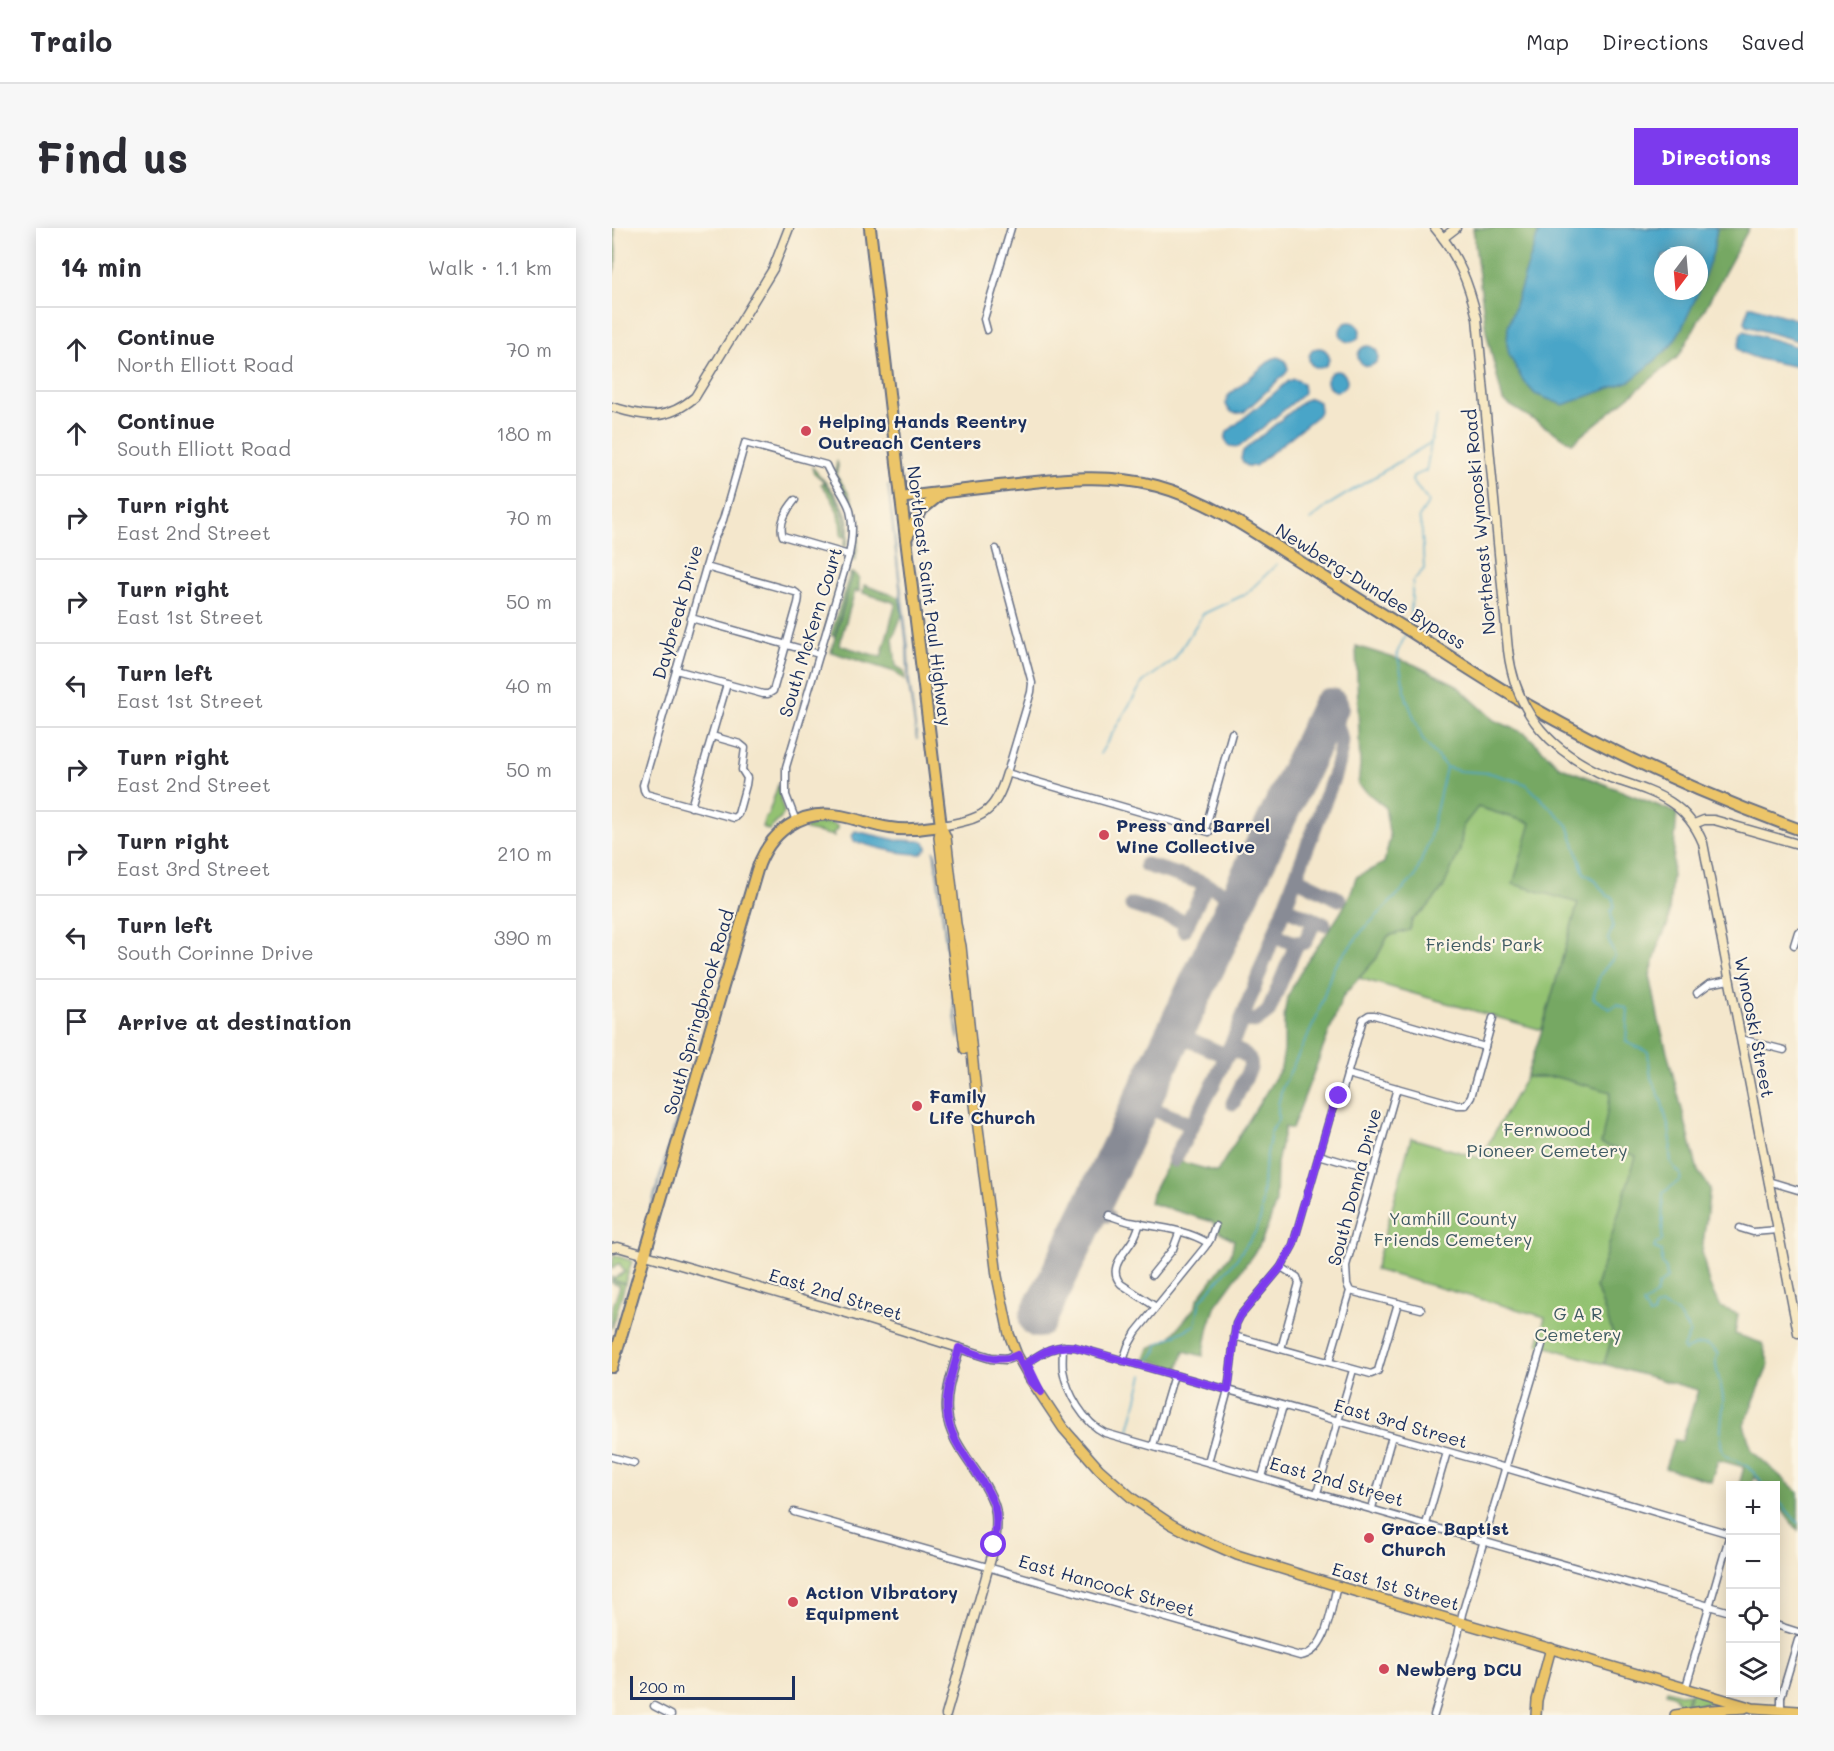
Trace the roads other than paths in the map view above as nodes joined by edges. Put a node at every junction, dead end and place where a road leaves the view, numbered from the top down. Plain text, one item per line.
1 (789, 228) edge
2 (870, 228) edge
3 (1011, 228) edge
4 (1435, 228) edge
5 (1456, 228) edge
6 (1443, 238) junction
7 (987, 330) dead end
8 (612, 407) edge
9 (745, 443) joint
10 (942, 493) junction
11 (900, 498) junction
12 (795, 500) dead end
13 (906, 539) junction
14 (996, 549) dead end
15 (849, 555) junction
16 (706, 567) junction
17 (691, 618) junction
18 (786, 645) junction
19 (819, 654) junction
20 (676, 670) junction
21 (727, 684) junction
22 (1232, 734) dead end
23 (712, 736) junction
24 (1007, 773) junction
25 (1611, 778) joint
26 (691, 807) junction
27 (796, 821) junction
28 (1694, 824) junction
29 (941, 826) junction
30 (1798, 829) edge
31 (1798, 844) edge
32 (1798, 932) edge
33 (1794, 945) dead end
34 (1730, 980) junction
35 (1696, 993) dead end
36 (1493, 1018) dead end
37 (1741, 1039) junction
38 (1485, 1047) junction
39 (1784, 1050) dead end
40 (1347, 1074) junction
41 (1396, 1088) junction
42 (1319, 1155) junction
43 (1372, 1171) junction
44 (1768, 1181) junction
45 (1798, 1190) edge
46 (1107, 1215) dead end
47 (1140, 1223) junction
48 (1215, 1226) dead end
49 (1740, 1227) dead end
50 (1778, 1230) junction
51 (1179, 1233) junction
52 (1208, 1243) junction
53 (614, 1246) edge
54 (644, 1256) junction
55 (1281, 1267) junction
56 (1152, 1275) dead end
57 (1350, 1291) junction
58 (1398, 1303) junction
59 (1156, 1307) junction
60 (1421, 1309) dead end
61 (1008, 1322) junction
62 (1798, 1333) edge
63 (1234, 1336) junction
64 (1542, 1345) dead end
65 (1063, 1346) junction
66 (959, 1348) junction
67 (1281, 1349) junction
68 (1017, 1355) junction
69 (1123, 1360) junction
70 (1329, 1362) junction
71 (1027, 1363) junction
72 (612, 1367) edge
73 (1353, 1370) junction
74 (1174, 1375) junction
75 (1228, 1390) junction
76 (1041, 1392) junction
77 (1283, 1406) junction
78 (1337, 1421) junction
79 (1392, 1436) junction
80 (1153, 1446) junction
81 (1447, 1452) junction
82 (612, 1457) edge
83 (1208, 1462) junction
84 (634, 1463) dead end
85 (1506, 1468) junction
86 (1262, 1477) junction
87 (1317, 1493) junction
88 (1372, 1509) junction
89 (794, 1512) dead end
90 (1425, 1524) junction
91 (1726, 1533) edge
92 (1731, 1535) edge
93 (1484, 1541) junction
94 (988, 1567) junction
95 (1337, 1586) junction
96 (1709, 1606) junction
97 (1726, 1611) edge
98 (1461, 1622) junction
99 (1780, 1626) edge
100 (1798, 1632) edge
101 (1798, 1640) edge
102 (1551, 1648) junction
103 (1686, 1687) junction
104 (654, 1706) dead end
105 (1754, 1708) junction
106 (1781, 1709) junction
107 (1798, 1711) edge
108 (671, 1715) edge
109 (946, 1715) edge
110 (1434, 1715) edge
111 (1536, 1715) edge
112 (1675, 1715) edge

1 - 8 main road
2 - 11 highway, Northeast Saint Paul Highway
3 - 7 street
4 - 6 main road, Northeast Wynooski Road
5 - 6 main road
6 - 25 main road, Northeast Wynooski Road, bridge
9 - 15 street, South McKern Court
9 - 16 street, Daybreak Drive
10 - 11 highway, Newberg-Dundee Bypass
10 - 13 highway
10 - 30 highway, Newberg-Dundee Bypass
11 - 13 highway, Northeast Saint Paul Highway
12 - 15 street
13 - 29 highway, Northeast Saint Paul Highway
14 - 24 street
15 - 19 street, South McKern Court
16 - 17 street, Daybreak Drive
16 - 18 street
17 - 18 street
17 - 20 street, Daybreak Drive
18 - 19 street
18 - 21 street
19 - 27 street, South McKern Court
20 - 21 street
20 - 26 street, Daybreak Drive
21 - 23 street
22 - 24 street
23 - 26 street
23 - 26 street
24 - 29 main road
25 - 28 main road, Wynooski Street
27 - 29 highway, South Springbrook Road
27 - 54 highway, South Springbrook Road
28 - 31 main road
28 - 34 main road, Wynooski Street
29 - 61 main road, Northeast Saint Paul Highway
32 - 33 street
34 - 35 street
34 - 37 main road, Wynooski Street
36 - 38 street
37 - 39 street
37 - 44 main road, Wynooski Street
38 - 40 street
38 - 41 street
40 - 41 street
40 - 42 street
41 - 43 street, South Donna Drive
42 - 43 street
42 - 55 street
43 - 57 street, South Donna Drive
44 - 45 street
44 - 50 main road, Wynooski Street
46 - 47 street
47 - 51 street
47 - 59 street
48 - 52 street
49 - 50 street
50 - 62 main road, Wynooski Street
51 - 52 street
51 - 56 street
52 - 59 street
53 - 54 main road, East 2nd Street
54 - 66 main road, East 2nd Street
54 - 72 highway, South Springbrook Road
55 - 63 street
55 - 67 street
57 - 58 street
57 - 70 street, South Donna Drive
58 - 60 street
58 - 73 street
59 - 69 street
61 - 68 main road, East 1st Street
61 - 71 main road, East 1st Street
63 - 67 street
63 - 75 street
64 - 85 street
65 - 69 street, East 3rd Street
65 - 71 street
65 - 80 street, East 2nd Street
66 - 68 main road, East 2nd Street
66 - 94 main road
67 - 70 street
68 - 76 main road, East 1st Street
69 - 74 street, East 3rd Street
70 - 73 street
71 - 76 main road, East 1st Street
73 - 78 street
74 - 75 street, East 3rd Street
74 - 80 street
75 - 77 street, East 3rd Street
75 - 83 street
76 - 95 main road, East 1st Street
77 - 78 street, East 3rd Street
77 - 86 street
78 - 79 street, East 3rd Street
78 - 87 street
79 - 81 street, East 3rd Street
79 - 88 street
80 - 83 street, East 2nd Street
81 - 85 street, East 3rd Street
81 - 90 street
82 - 84 street
83 - 86 street, East 2nd Street
85 - 91 street, East 3rd Street
85 - 93 street
86 - 87 street, East 2nd Street
87 - 88 street, East 2nd Street
88 - 90 street, East 2nd Street
89 - 94 street, East Hancock Street
90 - 93 street, East 2nd Street
92 - 96 street
93 - 96 street, East 2nd Street
93 - 98 street
94 - 95 street, East Hancock Street
94 - 109 main road
95 - 98 main road, East 1st Street
96 - 97 street, East 2nd Street
96 - 103 street
98 - 102 main road, East 1st Street
98 - 110 street
99 - 100 street
101 - 106 street
102 - 103 main road, East 1st Street
102 - 111 main road
103 - 105 main road, East 1st Street
104 - 108 street
105 - 106 main road, East 1st Street
105 - 112 main road
106 - 107 main road, East 1st Street

